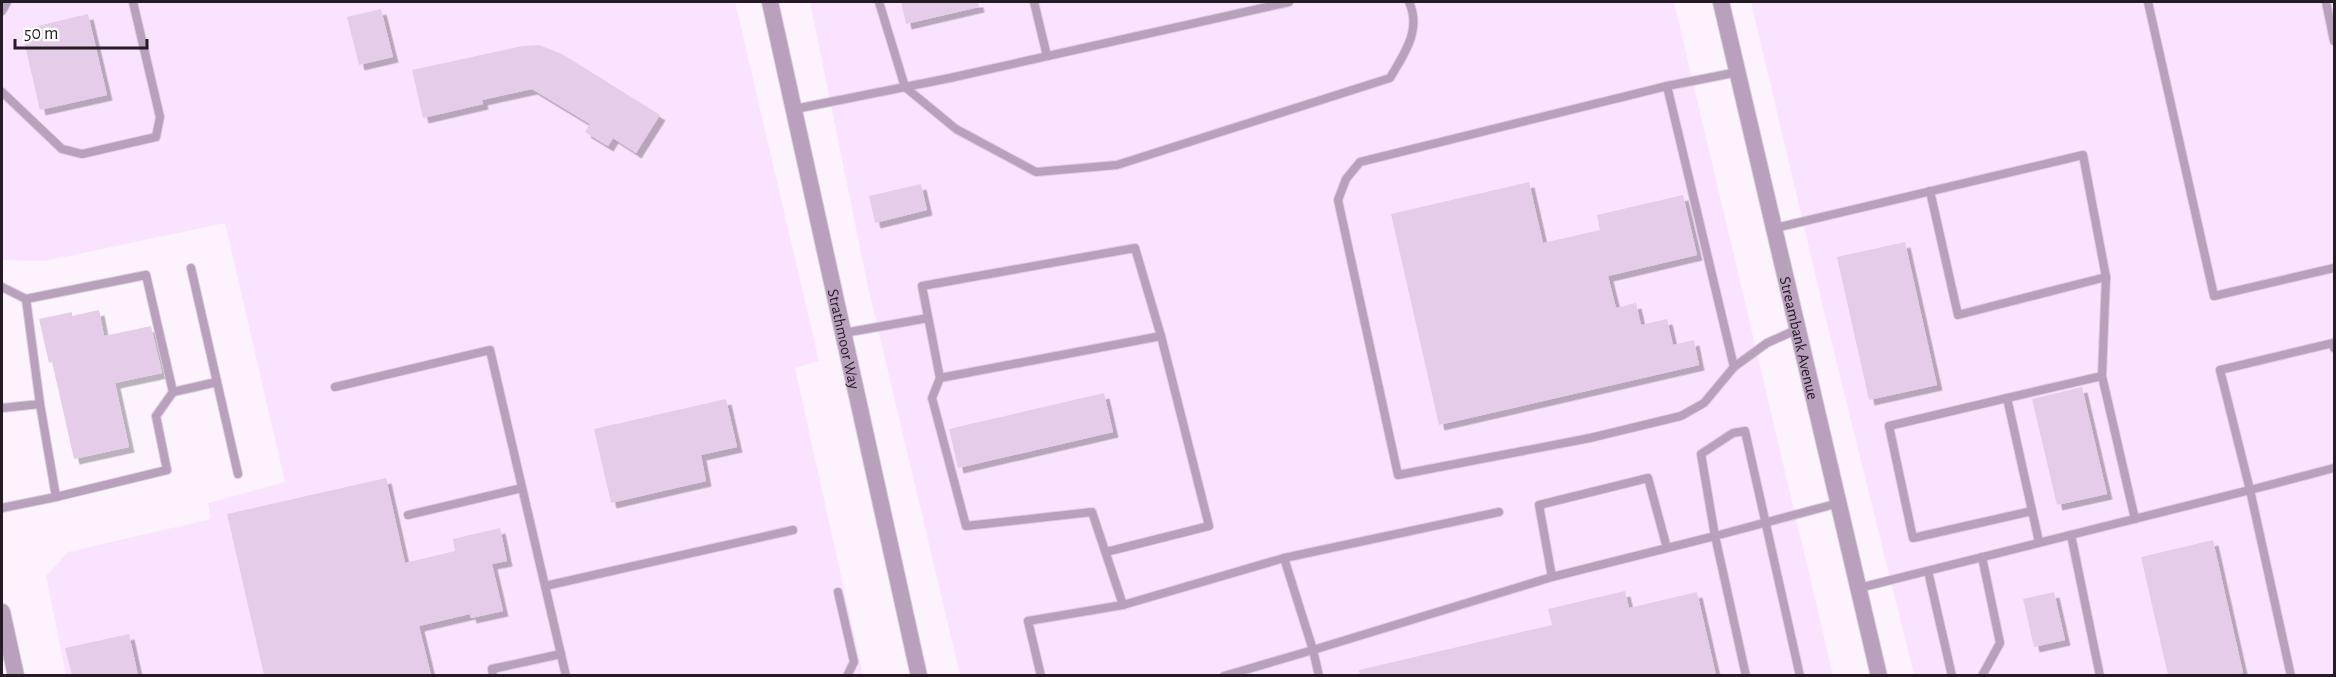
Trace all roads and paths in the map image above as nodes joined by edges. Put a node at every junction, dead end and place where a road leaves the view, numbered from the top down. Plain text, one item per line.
1 (7, 2) edge
2 (133, 2) edge
3 (770, 2) edge
4 (879, 2) edge
5 (1034, 2) edge
6 (1288, 2) edge
7 (1409, 2) edge
8 (1721, 2) edge
9 (2148, 2) edge
10 (2326, 2) edge
11 (2, 11) edge
12 (2334, 41) edge
13 (1047, 56) junction
14 (1738, 72) junction
15 (1667, 86) junction
16 (905, 87) junction
17 (2, 92) edge
18 (795, 109) junction
19 (1930, 191) junction
20 (1775, 228) junction
21 (191, 268) dead end
22 (2334, 268) edge
23 (2106, 277) junction
24 (2, 287) edge
25 (26, 299) junction
26 (928, 318) junction
27 (1798, 328) junction
28 (844, 333) junction
29 (1161, 336) junction
30 (2334, 348) edge
31 (1734, 367) junction
32 (2102, 376) junction
33 (940, 378) junction
34 (217, 382) junction
35 (335, 387) dead end
36 (173, 392) junction
37 (2007, 398) junction
38 (40, 404) junction
39 (2, 408) edge
40 (2334, 468) edge
41 (238, 474) dead end
42 (522, 488) junction
43 (2250, 490) junction
44 (56, 497) junction
45 (1839, 503) junction
46 (2, 508) edge
47 (2032, 511) junction
48 (1499, 512) dead end
49 (408, 514) dead end
50 (2135, 519) junction
51 (1766, 523) junction
52 (793, 530) dead end
53 (2071, 535) junction
54 (1715, 536) junction
55 (2039, 542) junction
56 (1667, 548) junction
57 (1106, 552) junction
58 (1982, 557) junction
59 (1284, 558) junction
60 (1928, 571) junction
61 (1552, 577) junction
62 (545, 586) junction
63 (1859, 588) junction
64 (838, 592) dead end
65 (1123, 605) junction
66 (2, 612) edge
67 (1313, 650) junction
68 (561, 654) junction
69 (16, 675) edge
70 (493, 675) edge
71 (566, 675) edge
72 (848, 675) edge
73 (919, 675) edge
74 (1041, 675) edge
75 (1224, 675) edge
76 (1319, 675) edge
77 (1746, 675) edge
78 (1800, 675) edge
79 (1879, 675) edge
80 (1952, 675) edge
81 (1982, 675) edge
82 (2100, 675) edge
83 (2291, 675) edge

1 - 11 lane
2 - 17 lane
3 - 18 street, Strathmoor Way
4 - 16 lane
5 - 13 lane
6 - 13 lane
7 - 16 lane
8 - 14 street, Streambank Avenue
9 - 22 lane
10 - 12 lane
13 - 16 lane
14 - 15 lane
14 - 20 street, Streambank Avenue
15 - 31 lane
15 - 31 lane
16 - 18 lane
18 - 28 street, Strathmoor Way
19 - 20 lane
19 - 23 lane
19 - 23 lane
20 - 27 street, Streambank Avenue
21 - 34 lane
23 - 32 lane
24 - 25 lane
25 - 36 lane
25 - 38 lane
26 - 28 lane
26 - 29 lane
26 - 33 lane
27 - 31 lane
27 - 45 street, Streambank Avenue
28 - 73 street, Strathmoor Way
29 - 33 lane
29 - 57 lane
30 - 43 lane
32 - 37 lane
32 - 50 lane
33 - 57 lane
34 - 36 lane
34 - 41 lane
35 - 42 lane
36 - 44 lane
37 - 47 lane
37 - 47 lane
38 - 39 lane
38 - 44 lane
40 - 43 lane
42 - 49 lane
42 - 62 lane
43 - 50 lane
43 - 83 lane
44 - 46 lane
45 - 51 lane
45 - 63 street, Streambank Avenue
47 - 55 lane
48 - 59 lane
50 - 53 lane
51 - 54 lane
51 - 54 lane
51 - 78 lane
52 - 62 lane
53 - 55 lane
53 - 82 lane
54 - 56 lane
54 - 77 lane
55 - 58 lane
56 - 61 lane
56 - 61 lane
57 - 65 lane
58 - 60 lane
58 - 81 lane
59 - 65 lane
59 - 67 lane
60 - 63 lane
60 - 80 lane
61 - 67 lane
62 - 68 lane
63 - 79 street, Streambank Avenue
64 - 72 lane
65 - 74 lane
66 - 69 street
67 - 75 lane
67 - 76 lane
68 - 70 lane
68 - 71 lane

